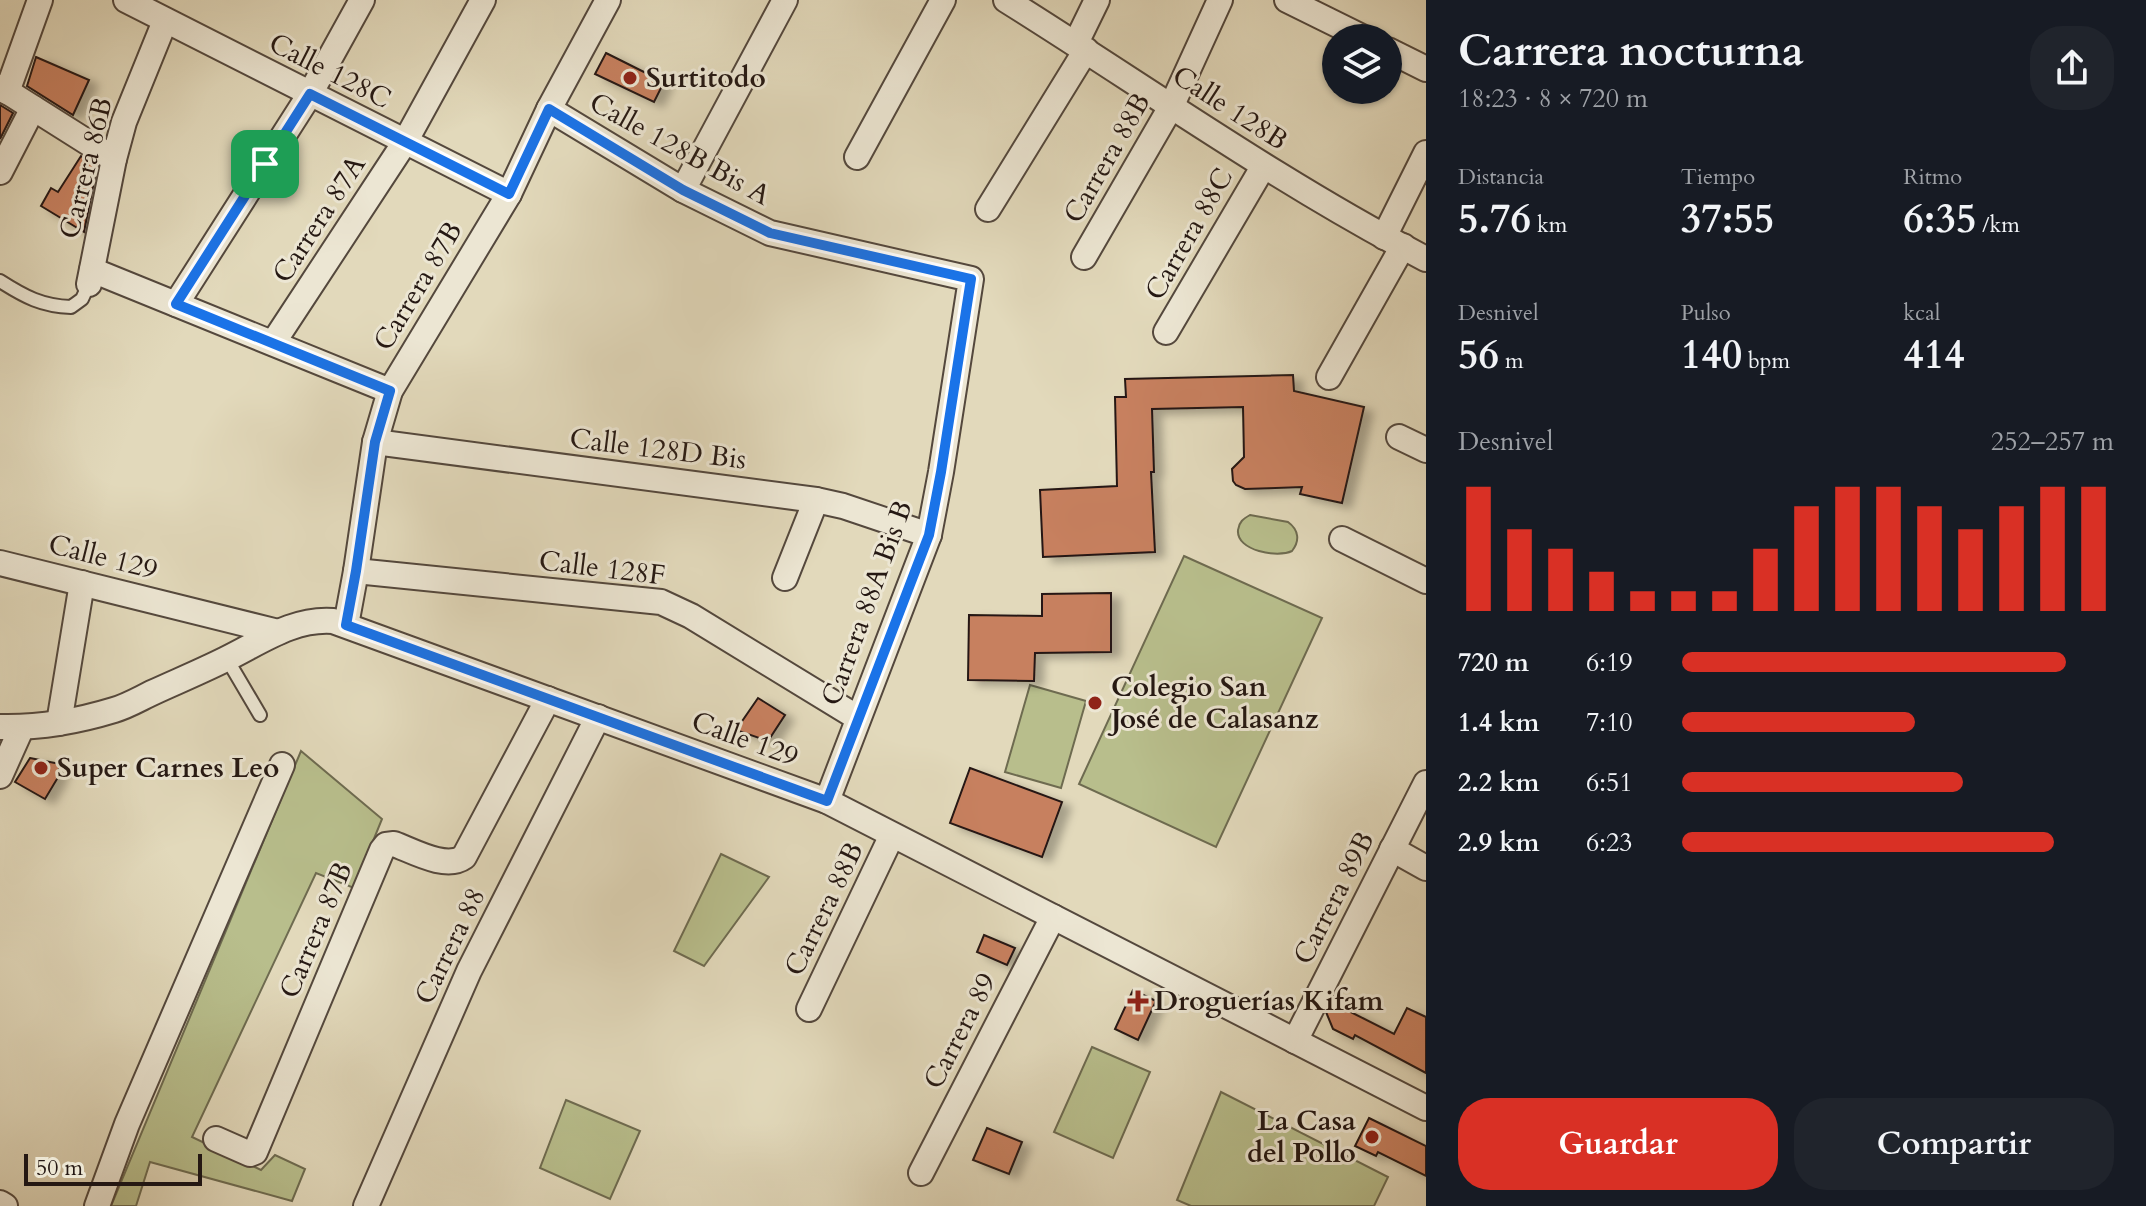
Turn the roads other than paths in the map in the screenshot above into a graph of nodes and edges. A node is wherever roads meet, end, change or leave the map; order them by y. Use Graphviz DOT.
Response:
graph roads {
  1 [pos="40,0"];
  2 [pos="126,0"];
  3 [pos="362,0"];
  4 [pos="483,0"];
  5 [pos="608,0"];
  6 [pos="785,0"];
  7 [pos="943,0"];
  8 [pos="1006,0"];
  9 [pos="1097,0"];
  10 [pos="1220,0"];
  11 [pos="1287,0"];
  12 [pos="155,11"];
  13 [pos="1336,24"];
  14 [pos="1081,47"];
  15 [pos="1402,57"];
  16 [pos="1426,69"];
  17 [pos="4,90"];
  18 [pos="310,94"];
  19 [pos="1172,105"];
  20 [pos="33,108"];
  21 [pos="549,109"];
  22 [pos="405,142"];
  23 [pos="1426,153"];
  24 [pos="857,157"];
  25 [pos="114,159"];
  26 [pos="1263,167"];
  27 [pos="0,172"];
  28 [pos="683,190"];
  29 [pos="509,194"];
  30 [pos="988,209"];
  31 [pos="1393,242"];
  32 [pos="1084,257"];
  33 [pos="1426,259"];
  34 [pos="90,278"];
  35 [pos="971,279"];
  36 [pos="0,281"];
  37 [pos="176,304"];
  38 [pos="1166,332"];
  39 [pos="273,343"];
  40 [pos="1329,377"];
  41 [pos="390,391"];
  42 [pos="1399,437"];
  43 [pos="375,442"];
  44 [pos="1426,450"];
  45 [pos="816,500"];
  46 [pos="929,535"];
  47 [pos="1342,539"];
  48 [pos="0,563"];
  49 [pos="356,571"];
  50 [pos="785,578"];
  51 [pos="1426,581"];
  52 [pos="82,583"];
  53 [pos="346,625"];
  54 [pos="278,632"];
  55 [pos="227,659"];
  56 [pos="548,699"];
  57 [pos="260,715"];
  58 [pos="598,717"];
  59 [pos="858,718"];
  60 [pos="59,723"];
  61 [pos="11,727"];
  62 [pos="282,765"];
  63 [pos="0,776"];
  64 [pos="1426,783"];
  65 [pos="827,801"];
  66 [pos="892,835"];
  67 [pos="1392,849"];
  68 [pos="1426,868"];
  69 [pos="1053,917"];
  70 [pos="809,1009"];
  71 [pos="1295,1041"];
  72 [pos="1426,1108"];
  73 [pos="216,1139"];
  74 [pos="921,1173"];
  75 [pos="97,1206"];
  76 [pos="366,1206"];
  1 -- 17 [label="street"];
  2 -- 12 [label="street, Calle 128C"];
  3 -- 18 [label="street"];
  4 -- 22 [label="street, Carrera 87A"];
  5 -- 21 [label="street, Carrera 87B"];
  6 -- 28 [label="street"];
  7 -- 24 [label="street"];
  8 -- 14 [label="street, Calle 128B"];
  9 -- 14 [label="street"];
  10 -- 19 [label="street, Carrera 88B"];
  11 -- 13 [label="street"];
  12 -- 18 [label="street, Calle 128C"];
  12 -- 25 [label="street, Carrera 86B"];
  14 -- 19 [label="street, Calle 128B"];
  14 -- 30 [label="street"];
  15 -- 16 [label="street"];
  17 -- 20 [label="street"];
  18 -- 22 [label="street, Calle 128C"];
  18 -- 37 [label="street"];
  19 -- 26 [label="street, Calle 128B"];
  19 -- 32 [label="street, Carrera 88B"];
  20 -- 25 [label="street"];
  20 -- 27 [label="street"];
  21 -- 28 [label="street, Calle 128B Bis A"];
  21 -- 29 [label="street, Carrera 87B"];
  22 -- 29 [label="street, Calle 128C"];
  22 -- 39 [label="street, Carrera 87A"];
  23 -- 31 [label="street"];
  25 -- 34 [label="street, Carrera 86B"];
  26 -- 31 [label="street, Calle 128B"];
  26 -- 38 [label="street, Carrera 88C"];
  28 -- 35 [label="street, Calle 128B Bis A"];
  29 -- 41 [label="street, Carrera 87B"];
  31 -- 33 [label="street, Calle 128B"];
  31 -- 40 [label="street"];
  34 -- 36 [label="lane"];
  34 -- 37 [label="street"];
  35 -- 46 [label="street, Carrera 88A Bis B"];
  37 -- 39 [label="street"];
  39 -- 41 [label="street"];
  41 -- 43 [label="street, Carrera 87B"];
  42 -- 44 [label="street"];
  43 -- 45 [label="street, Calle 128D Bis"];
  43 -- 49 [label="street, Carrera 87B"];
  45 -- 46 [label="street, Calle 128D Bis"];
  45 -- 50 [label="street"];
  46 -- 59 [label="street, Carrera 88A Bis B"];
  47 -- 51 [label="street"];
  48 -- 52 [label="street, Calle 129"];
  49 -- 53 [label="street, Carrera 87B"];
  49 -- 59 [label="street, Calle 128F"];
  52 -- 54 [label="street, Calle 129"];
  52 -- 60 [label="street"];
  53 -- 54 [label="street, Calle 129"];
  53 -- 56 [label="street, Calle 129"];
  54 -- 55 [label="street"];
  55 -- 57 [label="lane"];
  55 -- 60 [label="street"];
  56 -- 58 [label="street, Calle 129"];
  56 -- 73 [label="street, Carrera 87B"];
  58 -- 65 [label="street, Calle 129"];
  58 -- 76 [label="street, Carrera 88"];
  59 -- 65 [label="street, Carrera 88A Bis B"];
  60 -- 61 [label="street"];
  61 -- 63 [label="street"];
  62 -- 75 [label="street"];
  64 -- 67 [label="street, Carrera 89B"];
  65 -- 66 [label="street, Calle 129"];
  66 -- 69 [label="street, Calle 129"];
  66 -- 70 [label="street, Carrera 88B"];
  67 -- 68 [label="street"];
  67 -- 71 [label="street, Carrera 89B"];
  69 -- 71 [label="street, Calle 129"];
  69 -- 74 [label="street, Carrera 89"];
  71 -- 72 [label="street, Calle 129"];
}
